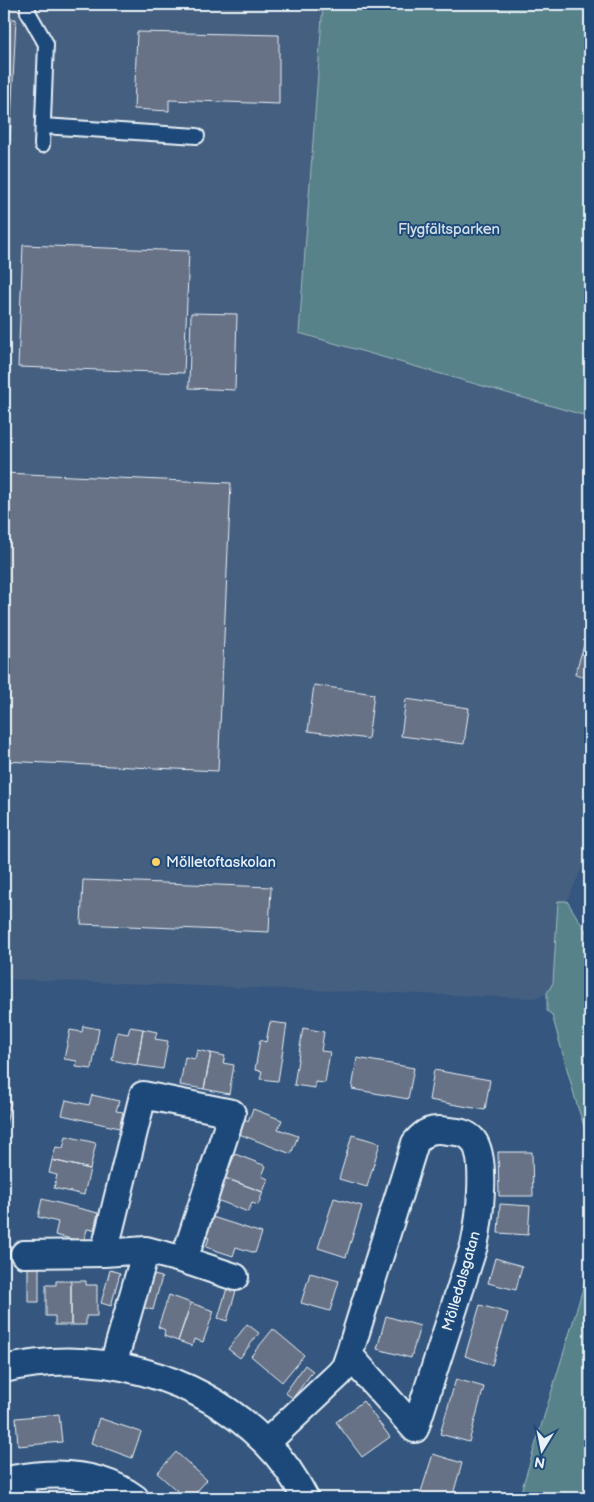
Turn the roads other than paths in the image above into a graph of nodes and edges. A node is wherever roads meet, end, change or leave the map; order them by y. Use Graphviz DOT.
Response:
graph roads {
  1 [pos="28,4"];
  2 [pos="43,126"];
  3 [pos="196,136"];
  4 [pos="42,145"];
  5 [pos="146,1250"];
  6 [pos="104,1253"];
  7 [pos="24,1254"];
  8 [pos="184,1260"];
  9 [pos="235,1277"];
  10 [pos="349,1355"];
  11 [pos="113,1365"];
  12 [pos="4,1369"];
  13 [pos="266,1443"];
  14 [pos="25,1498"];
  15 [pos="135,1498"];
  16 [pos="305,1498"];
  1 -- 2 [label="lane"];
  2 -- 3 [label="lane"];
  2 -- 4 [label="lane"];
  5 -- 6 [label="street"];
  5 -- 8 [label="street"];
  5 -- 11 [label="street"];
  6 -- 7 [label="street"];
  6 -- 8 [label="street"];
  8 -- 9 [label="street"];
  10 -- 10 [label="street, Mölledalsgatan"];
  10 -- 13 [label="street, Mölledalsgatan"];
  11 -- 12 [label="street"];
  11 -- 13 [label="street"];
  13 -- 16 [label="street"];
  14 -- 15 [label="street"];
}
